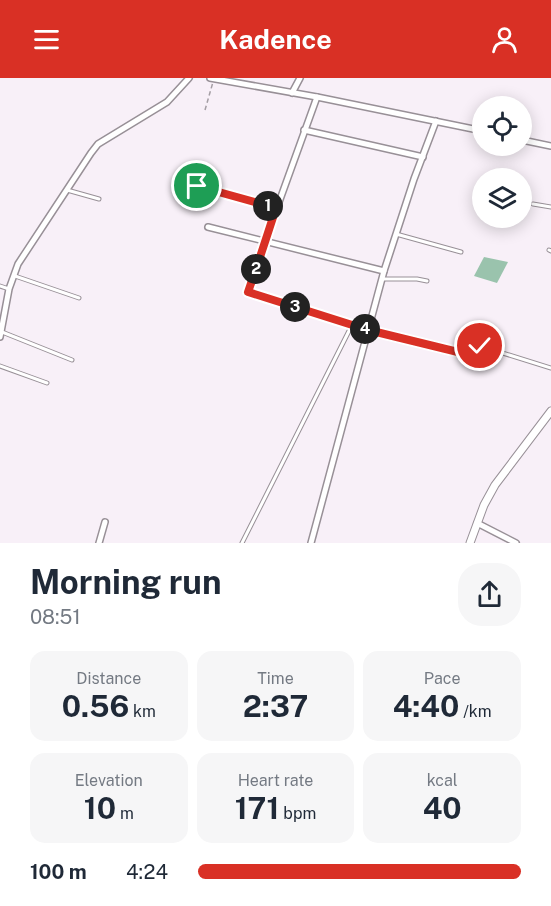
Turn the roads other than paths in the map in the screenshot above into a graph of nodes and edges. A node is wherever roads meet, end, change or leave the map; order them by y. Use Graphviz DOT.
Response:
graph roads {
  1 [pos="189,78"];
  2 [pos="212,78"];
  3 [pos="300,78"];
  4 [pos="292,93"];
  5 [pos="317,97"];
  6 [pos="436,121"];
  7 [pos="472,129"];
  8 [pos="304,130"];
  9 [pos="532,142"];
  10 [pos="551,146"];
  11 [pos="423,157"];
  12 [pos="197,186"];
  13 [pos="67,190"];
  14 [pos="99,199"];
  15 [pos="533,204"];
  16 [pos="551,207"];
  17 [pos="276,208"];
  18 [pos="208,227"];
  19 [pos="396,234"];
  20 [pos="265,241"];
  21 [pos="461,252"];
  22 [pos="384,271"];
  23 [pos="13,276"];
  24 [pos="382,279"];
  25 [pos="427,281"];
  26 [pos="0,286"];
  27 [pos="9,289"];
  28 [pos="79,298"];
  29 [pos="352,325"];
  30 [pos="368,330"];
  31 [pos="1,334"];
  32 [pos="72,360"];
  33 [pos="0,366"];
  34 [pos="551,368"];
  35 [pos="47,383"];
  36 [pos="551,411"];
  37 [pos="105,522"];
  38 [pos="477,523"];
  39 [pos="99,543"];
  40 [pos="242,543"];
  41 [pos="311,543"];
  42 [pos="470,543"];
  43 [pos="516,543"];
  1 -- 13 [label="street"];
  2 -- 4 [label="street"];
  3 -- 4 [label="street"];
  4 -- 5 [label="street"];
  5 -- 6 [label="street"];
  5 -- 8 [label="street"];
  6 -- 7 [label="street"];
  6 -- 11 [label="street"];
  8 -- 11 [label="street"];
  8 -- 17 [label="street"];
  9 -- 10 [label="street"];
  11 -- 19 [label="street"];
  12 -- 17 [label="lane"];
  13 -- 14 [label="lane"];
  13 -- 23 [label="street"];
  15 -- 16 [label="lane"];
  17 -- 20 [label="street"];
  18 -- 20 [label="street"];
  19 -- 21 [label="lane"];
  19 -- 22 [label="street"];
  20 -- 22 [label="street"];
  20 -- 29 [label="lane"];
  22 -- 24 [label="street"];
  23 -- 27 [label="street"];
  23 -- 28 [label="lane"];
  24 -- 25 [label="lane"];
  24 -- 30 [label="street"];
  26 -- 27 [label="lane"];
  27 -- 31 [label="street"];
  29 -- 30 [label="lane"];
  29 -- 40 [label="lane"];
  30 -- 34 [label="lane"];
  30 -- 41 [label="street"];
  31 -- 32 [label="lane"];
  33 -- 35 [label="lane"];
  36 -- 38 [label="street"];
  37 -- 39 [label="street"];
  38 -- 42 [label="street"];
  38 -- 43 [label="street"];
}
